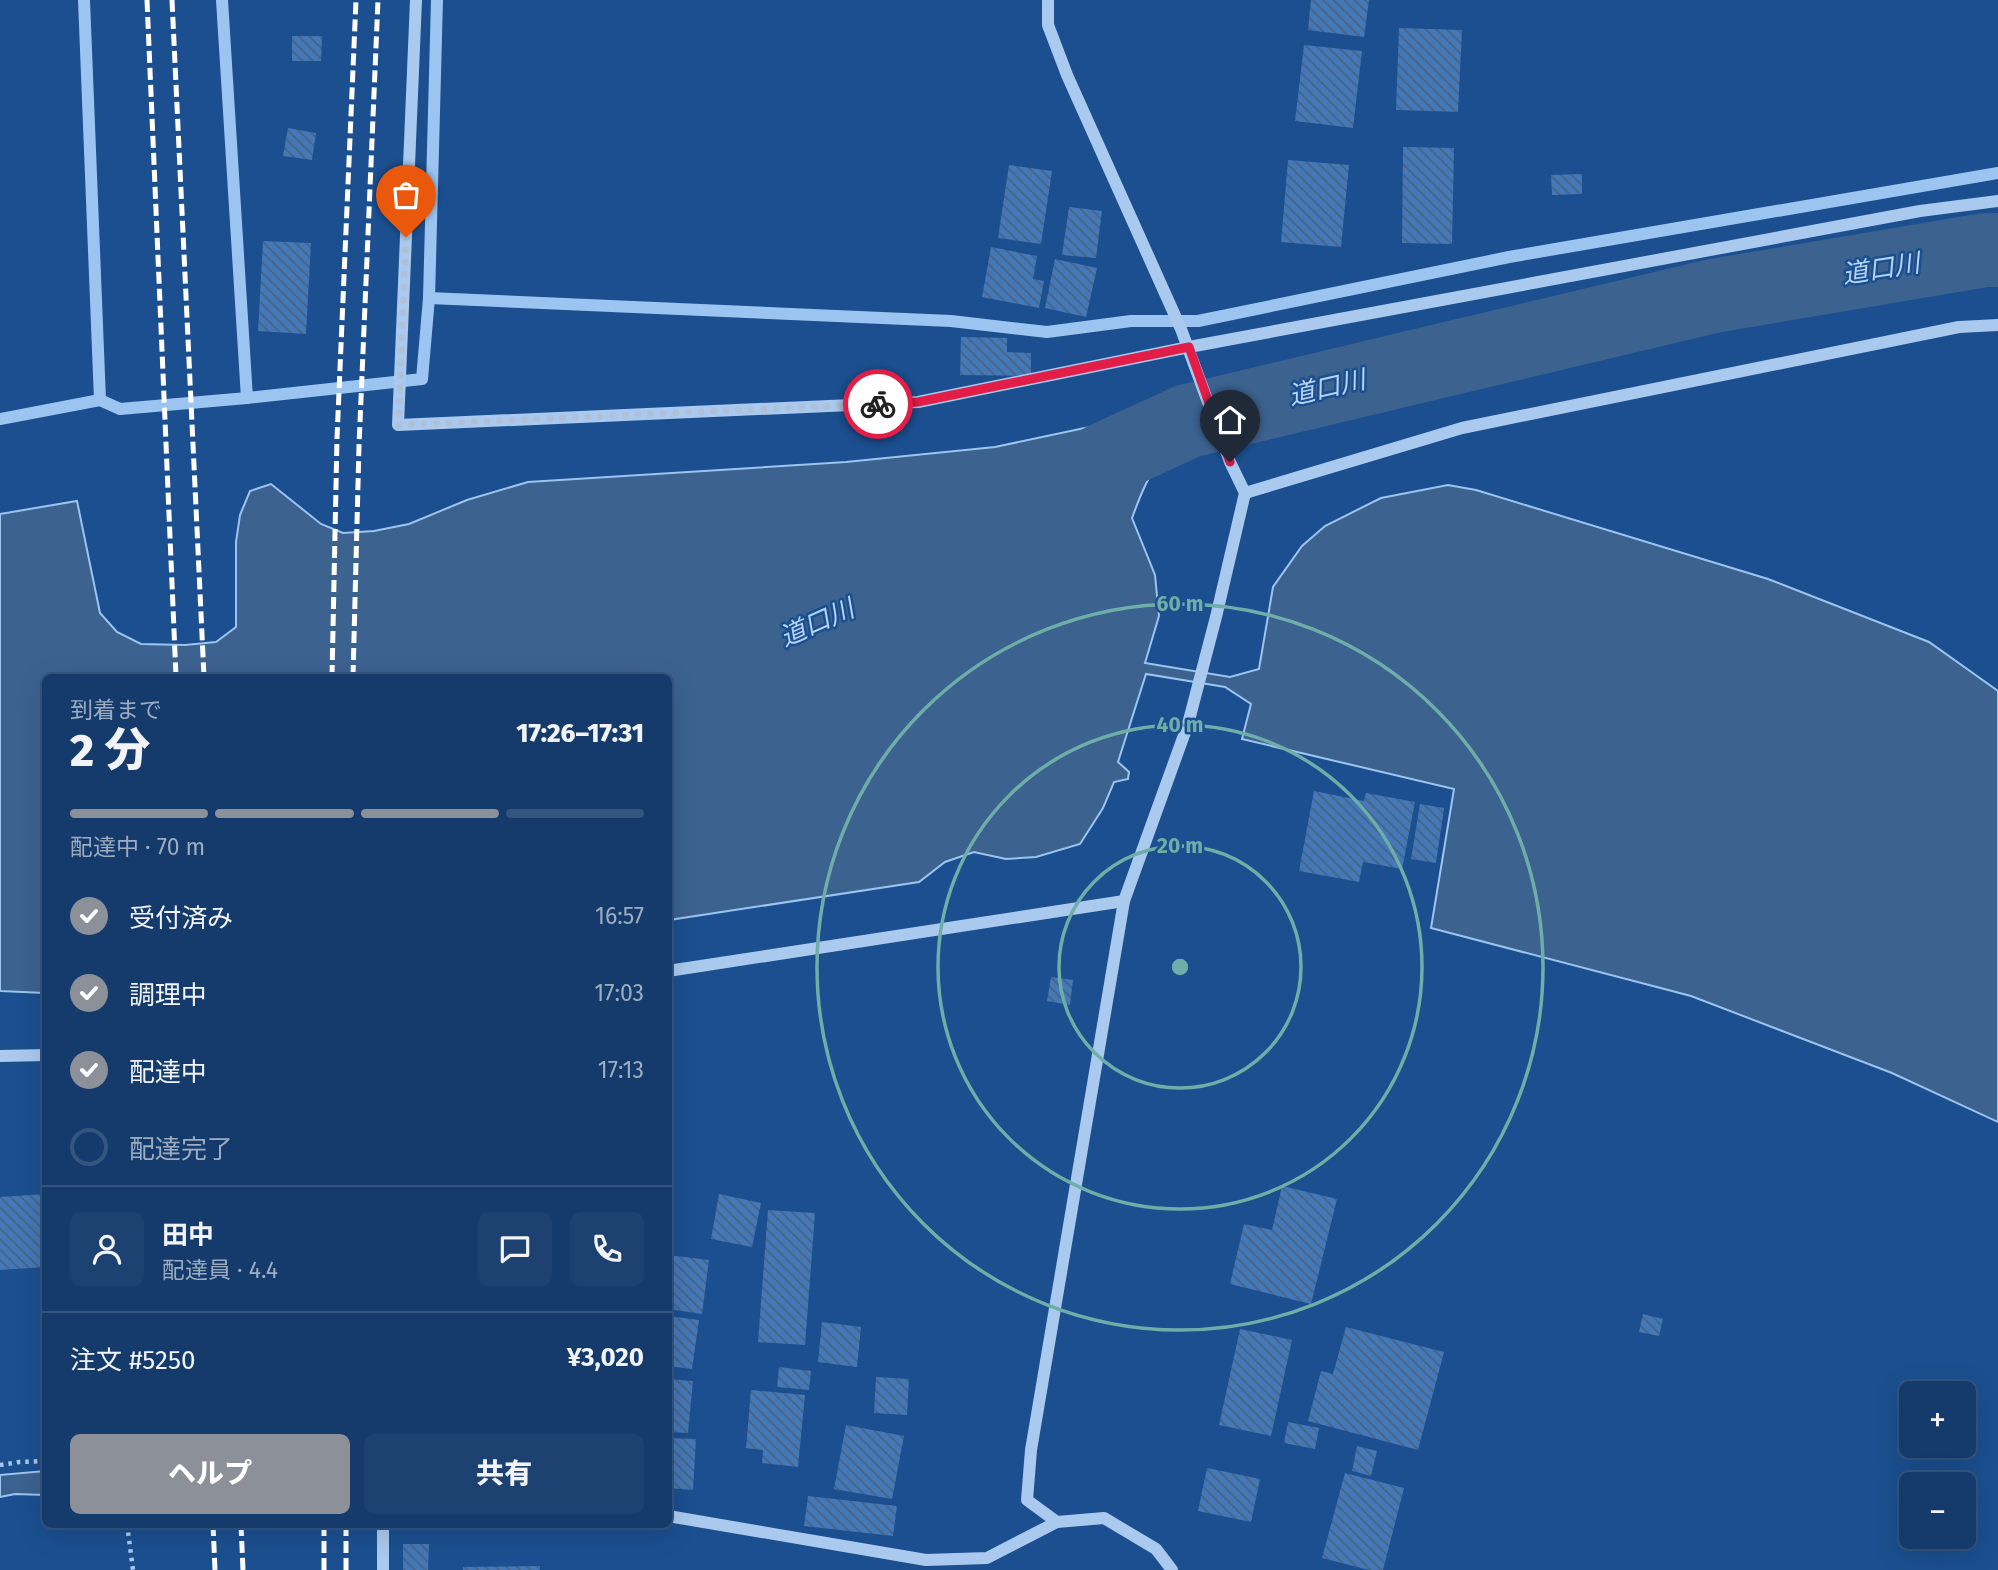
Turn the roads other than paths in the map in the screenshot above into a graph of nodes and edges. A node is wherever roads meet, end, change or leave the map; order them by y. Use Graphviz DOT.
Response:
graph roads {
  1 [pos="416,0"];
  2 [pos="1048,0"];
  3 [pos="1998,201"];
  4 [pos="1998,326"];
  5 [pos="1189,347"];
  6 [pos="1245,494"];
  7 [pos="1124,901"];
  8 [pos="672,970"];
  9 [pos="42,1055"];
  10 [pos="0,1056"];
  11 [pos="672,1517"];
  12 [pos="1057,1522"];
  13 [pos="383,1528"];
  14 [pos="383,1570"];
  15 [pos="1172,1570"];
  1 -- 5 [label="street"];
  2 -- 5 [label="street"];
  3 -- 5 [label="street"];
  4 -- 6 [label="street"];
  5 -- 6 [label="street"];
  6 -- 7 [label="street"];
  7 -- 8 [label="street"];
  7 -- 12 [label="street"];
  9 -- 10 [label="street"];
  11 -- 12 [label="street"];
  12 -- 15 [label="street"];
  13 -- 14 [label="street"];
}
